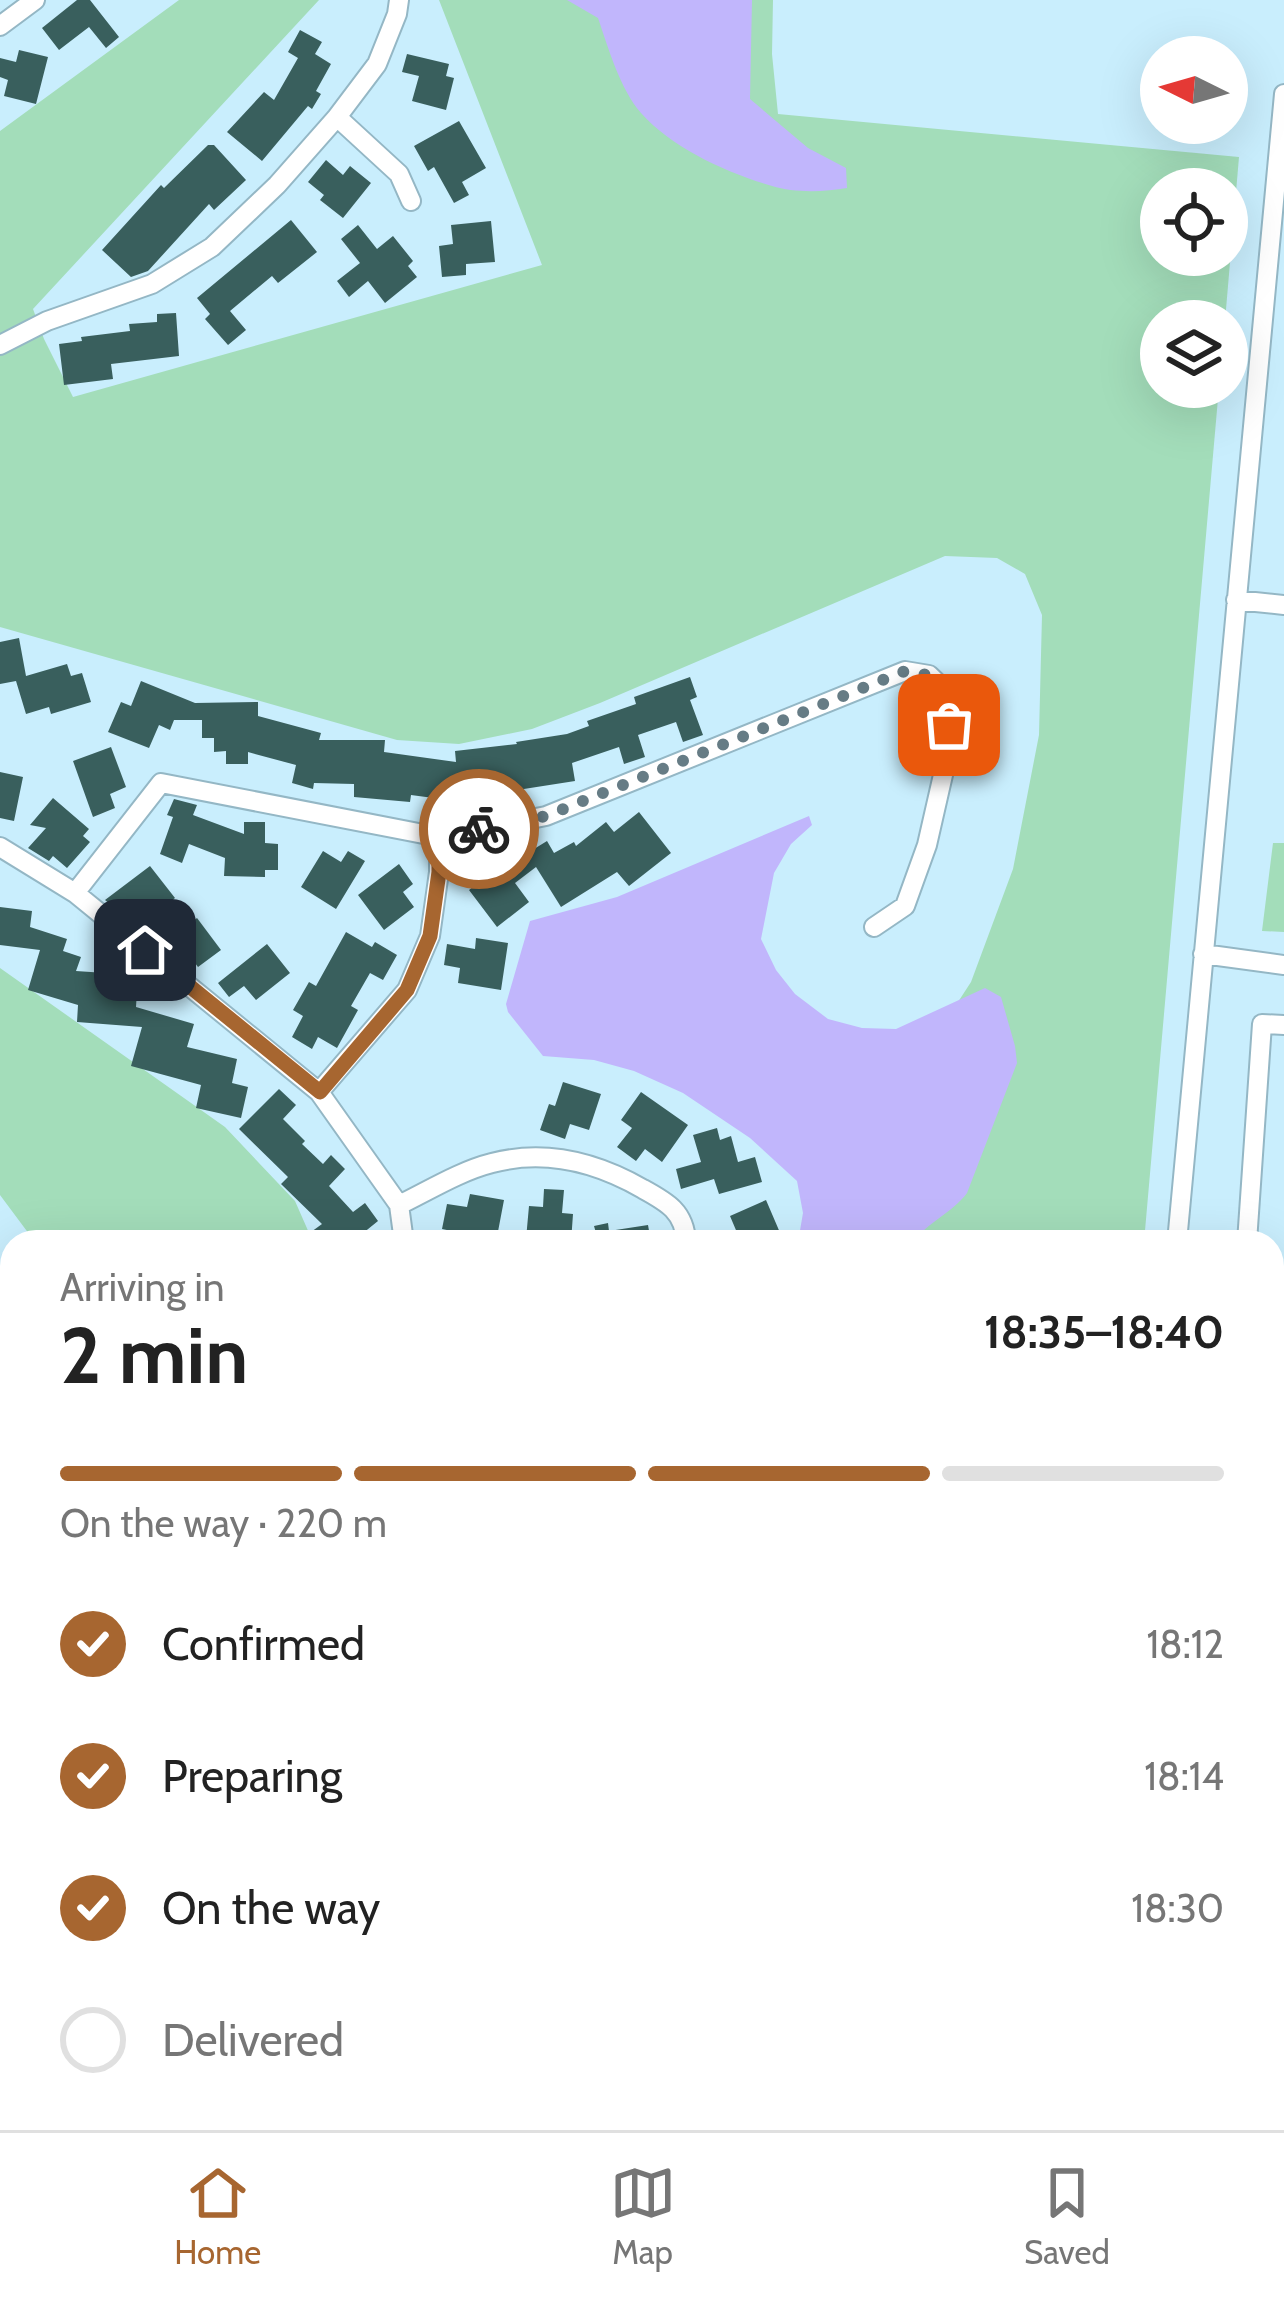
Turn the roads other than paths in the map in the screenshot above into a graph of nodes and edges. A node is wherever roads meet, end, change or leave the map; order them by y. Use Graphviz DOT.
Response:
graph roads {
  1 [pos="35,0"];
  2 [pos="399,0"];
  3 [pos="0,26"];
  4 [pos="1284,94"];
  5 [pos="337,117"];
  6 [pos="1280,196"];
  7 [pos="411,201"];
  8 [pos="0,344"];
  9 [pos="1236,600"];
  10 [pos="1284,605"];
  11 [pos="439,837"];
  12 [pos="0,848"];
  13 [pos="75,893"];
  14 [pos="874,927"];
  15 [pos="1203,954"];
  16 [pos="1284,965"];
  17 [pos="1284,1025"];
  18 [pos="320,1092"];
  19 [pos="399,1205"];
  20 [pos="402,1230"];
  21 [pos="684,1230"];
  22 [pos="1178,1230"];
  23 [pos="1247,1230"];
  1 -- 3 [label="street"];
  2 -- 5 [label="street"];
  4 -- 6 [label="street"];
  5 -- 7 [label="street"];
  5 -- 8 [label="street"];
  6 -- 9 [label="street"];
  9 -- 10 [label="street"];
  9 -- 15 [label="street"];
  11 -- 13 [label="street"];
  11 -- 14 [label="street"];
  11 -- 18 [label="street"];
  12 -- 13 [label="street"];
  13 -- 18 [label="street"];
  15 -- 16 [label="street"];
  15 -- 22 [label="street"];
  17 -- 23 [label="street"];
  18 -- 19 [label="street"];
  19 -- 20 [label="street"];
  19 -- 21 [label="street"];
}
